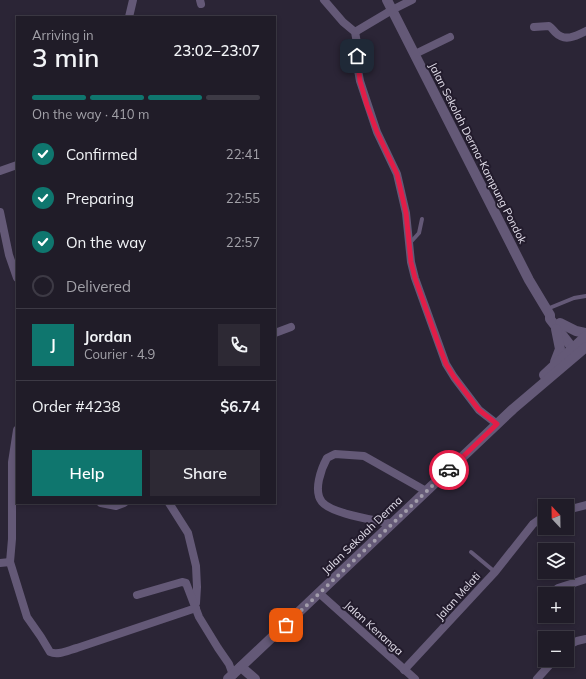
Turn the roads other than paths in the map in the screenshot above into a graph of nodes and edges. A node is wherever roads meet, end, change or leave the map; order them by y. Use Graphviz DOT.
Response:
graph roads {
  1 [pos="133,0"];
  2 [pos="324,0"];
  3 [pos="387,0"];
  4 [pos="412,0"];
  5 [pos="392,10"];
  6 [pos="129,16"];
  7 [pos="534,27"];
  8 [pos="586,31"];
  9 [pos="355,32"];
  10 [pos="450,37"];
  11 [pos="415,54"];
  12 [pos="16,165"];
  13 [pos="0,171"];
  14 [pos="0,212"];
  15 [pos="422,219"];
  16 [pos="409,245"];
  17 [pos="16,275"];
  18 [pos="586,296"];
  19 [pos="549,312"];
  20 [pos="557,324"];
  21 [pos="291,327"];
  22 [pos="276,332"];
  23 [pos="586,335"];
  24 [pos="579,349"];
  25 [pos="552,367"];
  26 [pos="513,409"];
  27 [pos="497,424"];
  28 [pos="16,451"];
  29 [pos="15,472"];
  30 [pos="426,491"];
  31 [pos="105,504"];
  32 [pos="121,504"];
  33 [pos="170,504"];
  34 [pos="586,505"];
  35 [pos="574,508"];
  36 [pos="538,521"];
  37 [pos="392,524"];
  38 [pos="470,552"];
  39 [pos="10,562"];
  40 [pos="0,563"];
  41 [pos="495,572"];
  42 [pos="586,579"];
  43 [pos="561,587"];
  44 [pos="319,593"];
  45 [pos="137,595"];
  46 [pos="196,608"];
  47 [pos="586,639"];
  48 [pos="574,642"];
  49 [pos="229,664"];
  50 [pos="241,667"];
  51 [pos="548,667"];
  52 [pos="404,670"];
  53 [pos="233,678"];
  54 [pos="255,679"];
  55 [pos="415,679"];
  56 [pos="537,679"];
  1 -- 6 [label="street"];
  2 -- 9 [label="street"];
  3 -- 5 [label="street, Jalan Sekolah Derma-Kampung Pondok"];
  4 -- 5 [label="street"];
  5 -- 9 [label="street"];
  5 -- 11 [label="street, Jalan Sekolah Derma-Kampung Pondok"];
  7 -- 8 [label="street"];
  9 -- 16 [label="street"];
  10 -- 11 [label="street"];
  11 -- 19 [label="street, Jalan Sekolah Derma-Kampung Pondok"];
  12 -- 13 [label="street"];
  14 -- 17 [label="street"];
  15 -- 16 [label="lane"];
  16 -- 27 [label="street"];
  18 -- 19 [label="lane"];
  19 -- 20 [label="street, Jalan Sekolah Derma-Kampung Pondok"];
  20 -- 23 [label="street"];
  20 -- 24 [label="street, Jalan Sekolah Derma-Kampung Pondok"];
  20 -- 25 [label="street"];
  21 -- 22 [label="street"];
  23 -- 24 [label="street, Jalan Sekolah Derma"];
  24 -- 25 [label="street, Jalan Sekolah Derma"];
  24 -- 26 [label="street, Jalan Sekolah Derma"];
  25 -- 26 [label="street, Jalan Sekolah Derma"];
  26 -- 27 [label="street, Jalan Sekolah Derma"];
  27 -- 30 [label="street, Jalan Sekolah Derma"];
  28 -- 29 [label="street"];
  29 -- 39 [label="street"];
  30 -- 37 [label="street, Jalan Sekolah Derma"];
  30 -- 37 [label="street"];
  31 -- 32 [label="street"];
  33 -- 46 [label="street"];
  34 -- 35 [label="street"];
  36 -- 41 [label="street, Jalan Melati"];
  37 -- 44 [label="street, Jalan Sekolah Derma"];
  38 -- 41 [label="lane"];
  39 -- 40 [label="street"];
  39 -- 46 [label="street"];
  41 -- 52 [label="street, Jalan Melati"];
  42 -- 43 [label="street"];
  44 -- 50 [label="street, Jalan Sekolah Derma"];
  44 -- 52 [label="street, Jalan Kenanga"];
  45 -- 46 [label="street"];
  46 -- 49 [label="street"];
  47 -- 48 [label="street"];
  49 -- 50 [label="street"];
  49 -- 53 [label="street"];
  50 -- 53 [label="street, Jalan Sekolah Derma"];
  50 -- 54 [label="street"];
  51 -- 56 [label="street"];
  52 -- 55 [label="street, Jalan Kenanga"];
}
